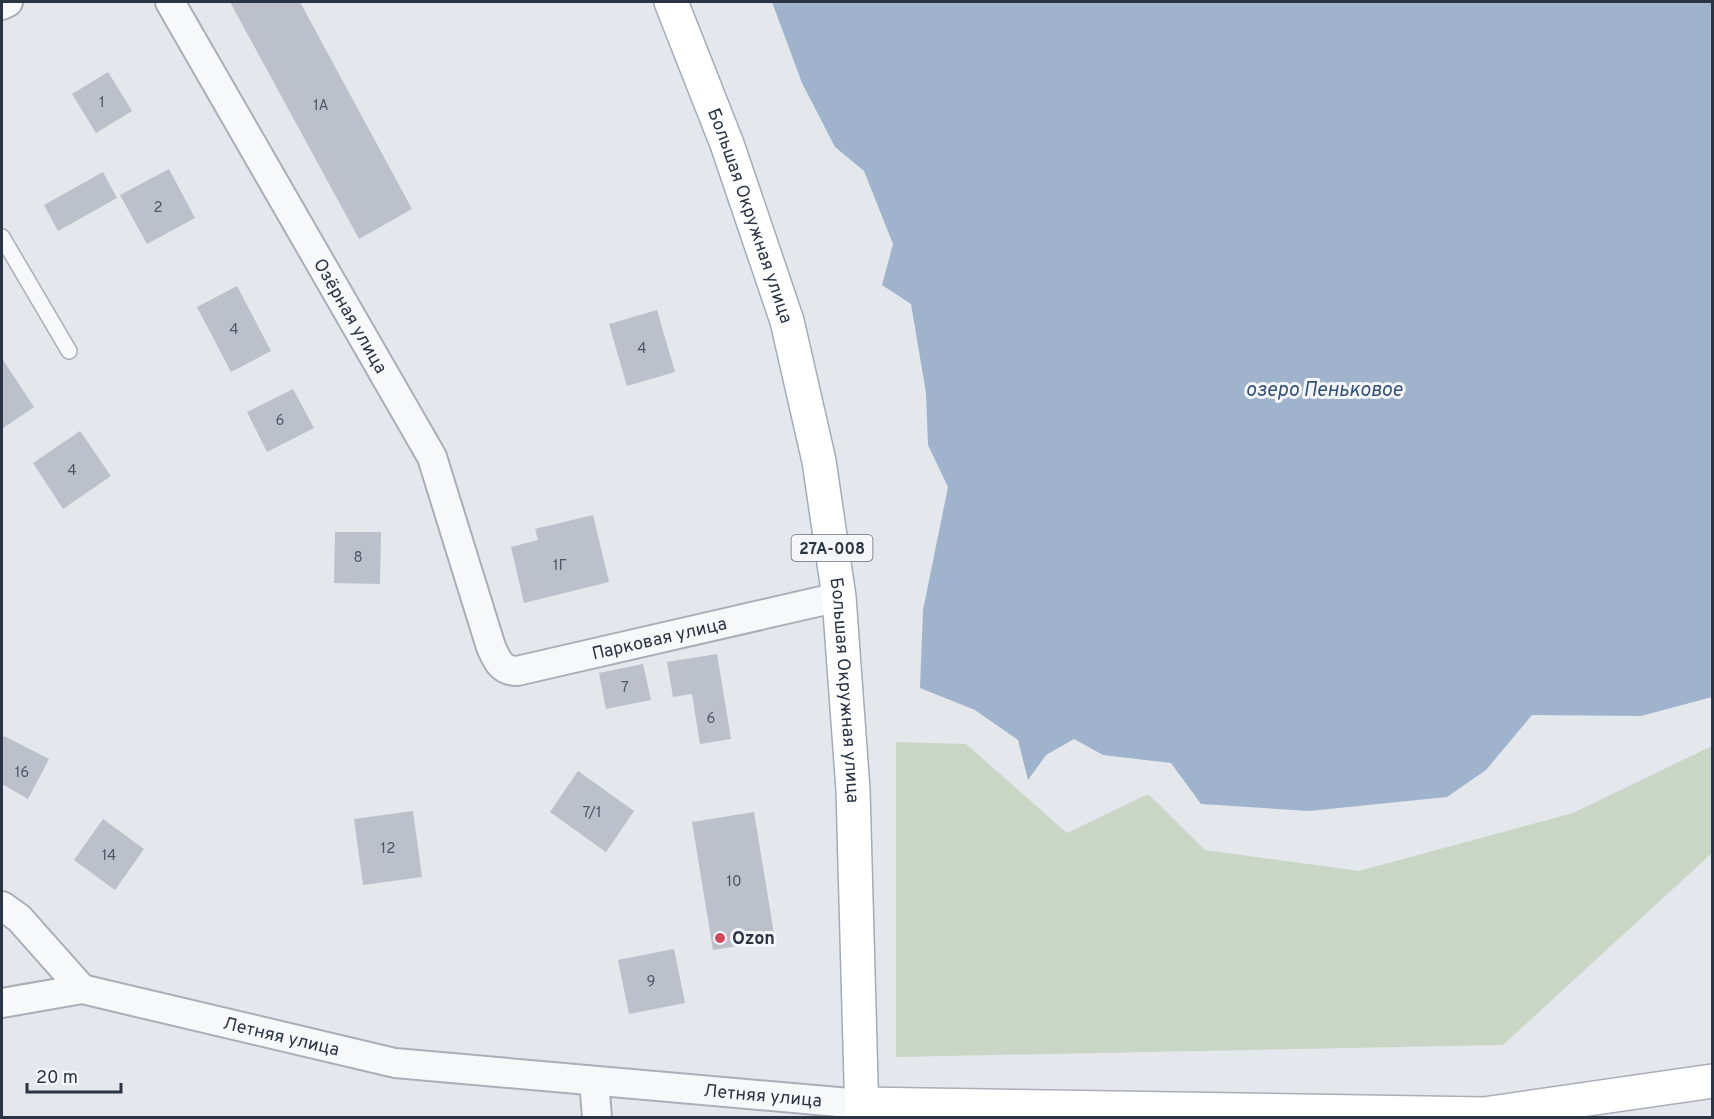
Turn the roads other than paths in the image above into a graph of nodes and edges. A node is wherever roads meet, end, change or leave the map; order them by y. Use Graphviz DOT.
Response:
graph roads {
  1 [pos="8,2"];
  2 [pos="170,2"];
  3 [pos="671,2"];
  4 [pos="2,5"];
  5 [pos="2,237"];
  6 [pos="69,351"];
  7 [pos="839,597"];
  8 [pos="491,647"];
  9 [pos="2,906"];
  10 [pos="82,988"];
  11 [pos="2,1003"];
  12 [pos="1713,1080"];
  13 [pos="594,1081"];
  14 [pos="861,1111"];
  15 [pos="1550,1111"];
  16 [pos="597,1118"];
  1 -- 4 [label="street"];
  2 -- 8 [label="street, Озёрная улица"];
  3 -- 7 [label="main road, Большая Окружная улица / 27А-008"];
  5 -- 6 [label="lane"];
  7 -- 8 [label="street, Парковая улица"];
  7 -- 14 [label="main road, Большая Окружная улица / 27А-008"];
  9 -- 10 [label="street"];
  10 -- 11 [label="street, Летняя улица"];
  10 -- 13 [label="street, Летняя улица"];
  12 -- 15 [label="main road, Летняя улица"];
  13 -- 14 [label="street, Летняя улица"];
  13 -- 16 [label="street"];
  14 -- 15 [label="main road, Летняя улица"];
}
